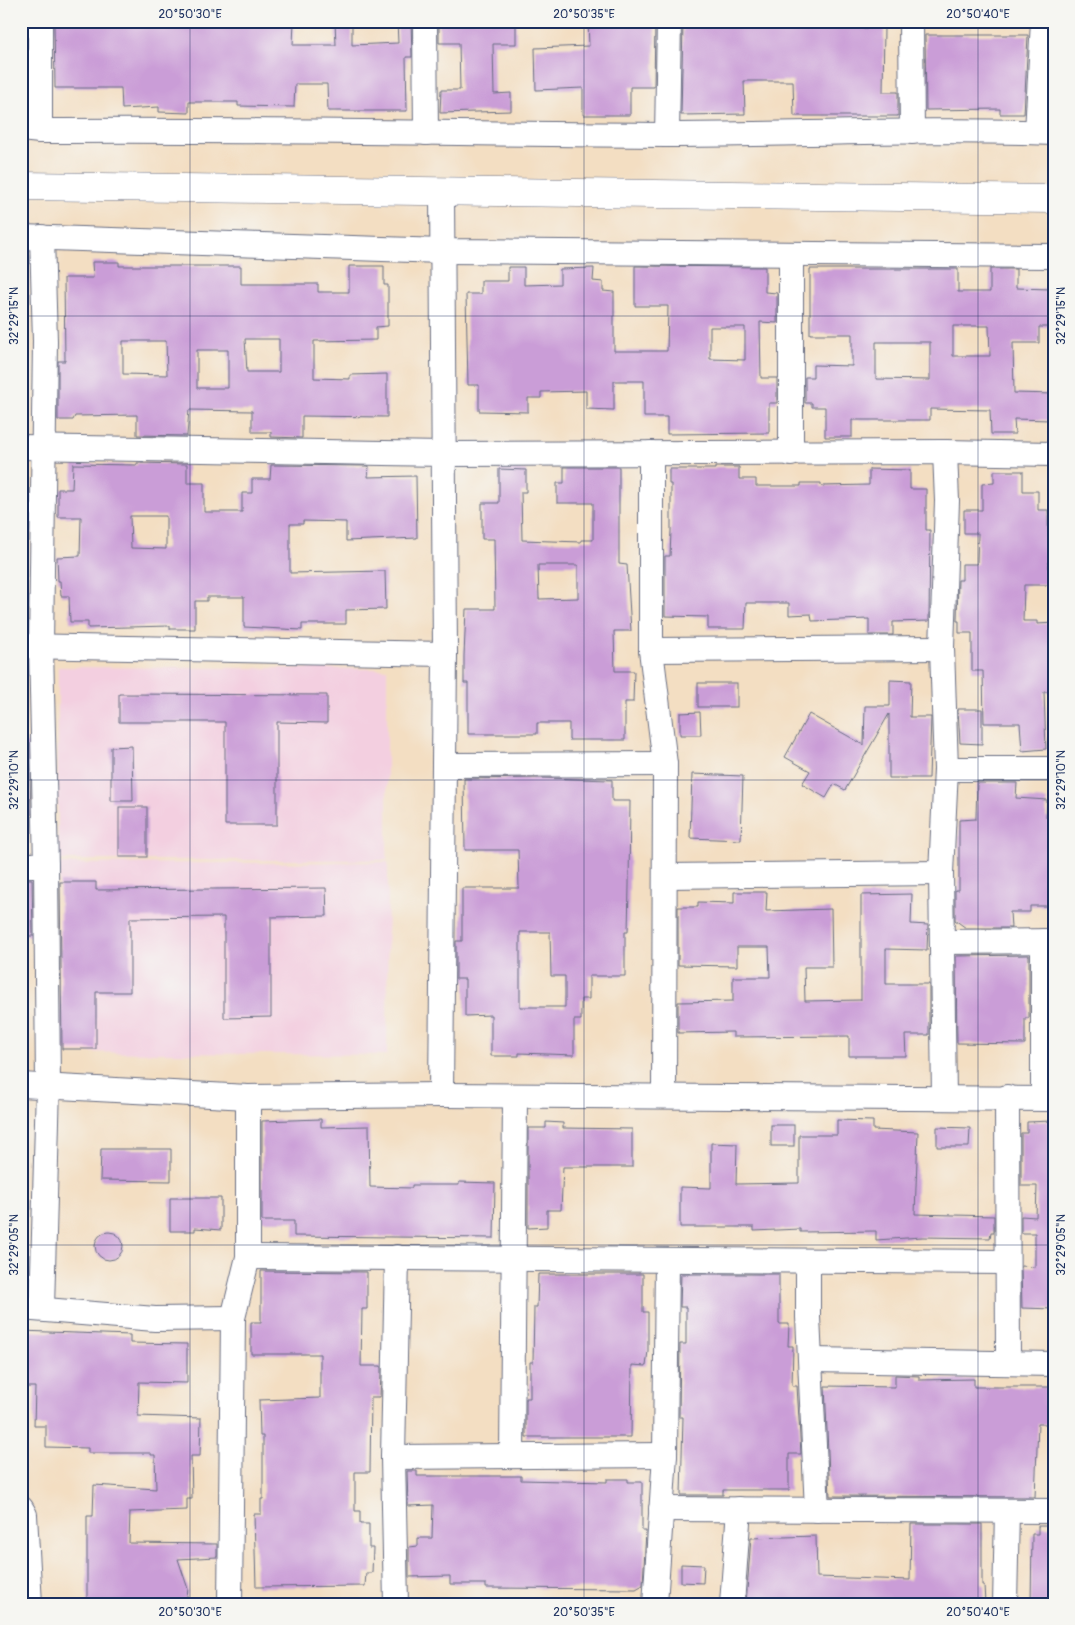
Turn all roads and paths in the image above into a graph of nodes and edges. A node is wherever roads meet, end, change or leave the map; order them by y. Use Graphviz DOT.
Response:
graph roads {
  1 [pos="40,21"];
  2 [pos="425,21"];
  3 [pos="669,21"];
  4 [pos="912,21"];
  5 [pos="1043,21"];
  6 [pos="31,130"];
  7 [pos="426,132"];
  8 [pos="912,132"];
  9 [pos="1046,132"];
  10 [pos="667,135"];
  11 [pos="21,186"];
  12 [pos="442,191"];
  13 [pos="1054,199"];
  14 [pos="32,237"];
  15 [pos="442,251"];
  16 [pos="791,254"];
  17 [pos="1054,256"];
  18 [pos="32,448"];
  19 [pos="945,452"];
  20 [pos="444,454"];
  21 [pos="651,454"];
  22 [pos="791,454"];
  23 [pos="1054,454"];
  24 [pos="31,647"];
  25 [pos="942,648"];
  26 [pos="651,650"];
  27 [pos="445,654"];
  28 [pos="665,764"];
  29 [pos="444,765"];
  30 [pos="946,769"];
  31 [pos="1054,769"];
  32 [pos="21,865"];
  33 [pos="46,865"];
  34 [pos="941,873"];
  35 [pos="667,876"];
  36 [pos="1048,941"];
  37 [pos="942,942"];
  38 [pos="21,1085"];
  39 [pos="48,1085"];
  40 [pos="441,1095"];
  41 [pos="664,1096"];
  42 [pos="248,1097"];
  43 [pos="515,1097"];
  44 [pos="1007,1097"];
  45 [pos="944,1098"];
  46 [pos="1048,1099"];
  47 [pos="248,1257"];
  48 [pos="397,1257"];
  49 [pos="513,1258"];
  50 [pos="667,1260"];
  51 [pos="808,1261"];
  52 [pos="1007,1262"];
  53 [pos="32,1308"];
  54 [pos="233,1318"];
  55 [pos="811,1360"];
  56 [pos="1008,1363"];
  57 [pos="1054,1364"];
  58 [pos="665,1455"];
  59 [pos="512,1456"];
  60 [pos="393,1457"];
  61 [pos="21,1508"];
  62 [pos="661,1509"];
  63 [pos="740,1509"];
  64 [pos="817,1510"];
  65 [pos="1007,1511"];
  66 [pos="1054,1511"];
  67 [pos="30,1604"];
  68 [pos="230,1604"];
  69 [pos="396,1604"];
  70 [pos="655,1604"];
  71 [pos="732,1604"];
  72 [pos="1005,1604"];
  1 -- 6 [label="street"];
  2 -- 7 [label="street"];
  3 -- 10 [label="street"];
  4 -- 8 [label="street"];
  5 -- 9 [label="street"];
  6 -- 7 [label="street"];
  7 -- 10 [label="street"];
  8 -- 9 [label="street"];
  8 -- 10 [label="street"];
  11 -- 12 [label="main road"];
  12 -- 13 [label="main road"];
  12 -- 15 [label="street"];
  14 -- 15 [label="street"];
  14 -- 18 [label="street"];
  15 -- 16 [label="street"];
  15 -- 20 [label="street"];
  16 -- 17 [label="street"];
  16 -- 22 [label="street"];
  18 -- 20 [label="street"];
  18 -- 24 [label="street"];
  19 -- 22 [label="street"];
  19 -- 23 [label="street"];
  19 -- 25 [label="street"];
  20 -- 21 [label="street"];
  20 -- 27 [label="street"];
  21 -- 22 [label="street"];
  21 -- 26 [label="street"];
  24 -- 27 [label="street"];
  24 -- 33 [label="street"];
  25 -- 26 [label="street"];
  25 -- 30 [label="street"];
  26 -- 28 [label="street"];
  27 -- 29 [label="street"];
  28 -- 29 [label="street"];
  28 -- 35 [label="street"];
  29 -- 40 [label="street"];
  30 -- 31 [label="street"];
  30 -- 34 [label="street"];
  32 -- 33 [label="street"];
  33 -- 39 [label="street"];
  34 -- 35 [label="street"];
  34 -- 37 [label="street"];
  35 -- 41 [label="street"];
  36 -- 37 [label="street"];
  36 -- 46 [label="street"];
  37 -- 45 [label="street"];
  38 -- 39 [label="street"];
  39 -- 42 [label="street"];
  39 -- 53 [label="street"];
  40 -- 42 [label="street"];
  40 -- 43 [label="street"];
  41 -- 43 [label="street"];
  41 -- 45 [label="street"];
  42 -- 47 [label="street"];
  43 -- 49 [label="street"];
  44 -- 45 [label="street"];
  44 -- 46 [label="street"];
  44 -- 52 [label="street"];
  47 -- 48 [label="street"];
  47 -- 54 [label="street"];
  48 -- 49 [label="street"];
  48 -- 60 [label="street"];
  49 -- 50 [label="street"];
  49 -- 59 [label="street"];
  50 -- 51 [label="street"];
  50 -- 58 [label="street"];
  51 -- 52 [label="street"];
  51 -- 55 [label="street"];
  52 -- 56 [label="street"];
  53 -- 54 [label="street"];
  54 -- 68 [label="street"];
  55 -- 56 [label="street"];
  55 -- 64 [label="street"];
  56 -- 57 [label="street"];
  58 -- 59 [label="street"];
  58 -- 62 [label="street"];
  59 -- 60 [label="street"];
  60 -- 69 [label="street"];
  61 -- 67 [label="street"];
  62 -- 63 [label="street"];
  62 -- 70 [label="street"];
  63 -- 64 [label="street"];
  63 -- 71 [label="street"];
  64 -- 65 [label="street"];
  65 -- 66 [label="street"];
  65 -- 72 [label="street"];
}
